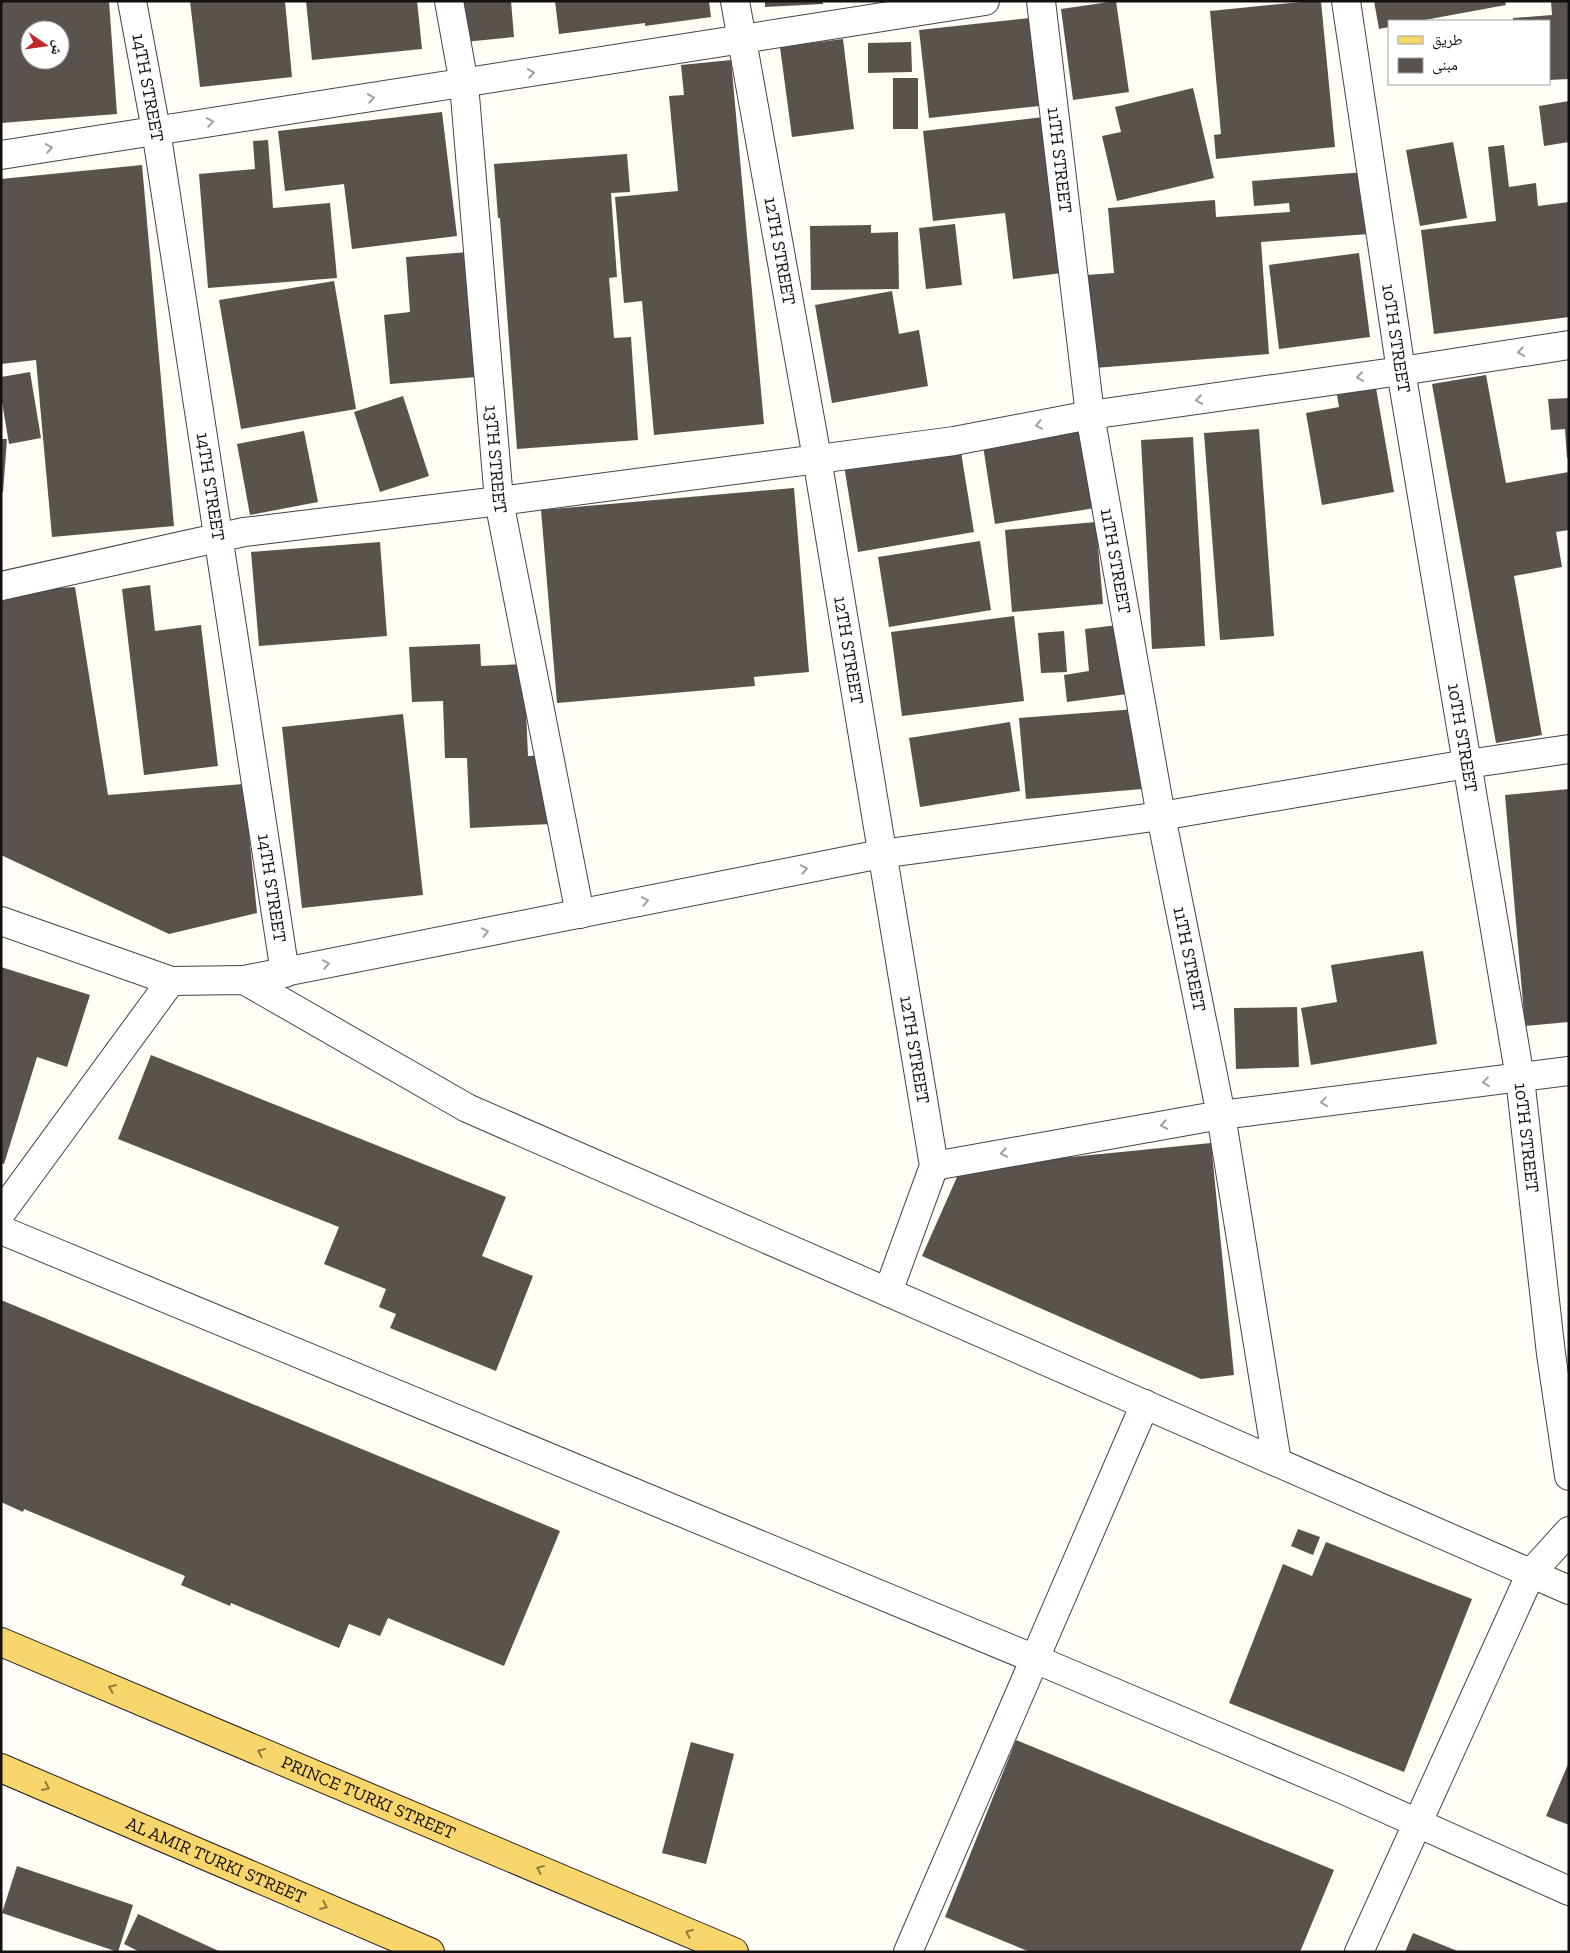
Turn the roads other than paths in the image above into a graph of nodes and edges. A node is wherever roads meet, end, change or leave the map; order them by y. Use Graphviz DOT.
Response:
graph roads {
  1 [pos="132,1"];
  2 [pos="449,1"];
  3 [pos="735,1"];
  4 [pos="985,1"];
  5 [pos="1041,1"];
  6 [pos="1346,1"];
  7 [pos="741,41"];
  8 [pos="464,84"];
  9 [pos="156,130"];
  10 [pos="1,156"];
  11 [pos="1569,344"];
  12 [pos="1400,371"];
  13 [pos="1090,415"];
  14 [pos="817,458"];
  15 [pos="499,501"];
  16 [pos="217,538"];
  17 [pos="1,586"];
  18 [pos="1569,749"];
  19 [pos="1466,764"];
  20 [pos="1161,816"];
  21 [pos="881,854"];
  22 [pos="580,914"];
  23 [pos="1,921"];
  24 [pos="285,973"];
  25 [pos="244,980"];
  26 [pos="171,981"];
  27 [pos="1569,1071"];
  28 [pos="1520,1078"];
  29 [pos="1221,1115"];
  30 [pos="934,1166"];
  31 [pos="1,1213"];
  32 [pos="1,1230"];
  33 [pos="888,1292"];
  34 [pos="1560,1353"];
  35 [pos="1145,1404"];
  36 [pos="1277,1462"];
  37 [pos="1569,1476"];
  38 [pos="1569,1531"];
  39 [pos="1531,1573"];
  40 [pos="1569,1590"];
  41 [pos="1,1642"];
  42 [pos="1035,1659"];
  43 [pos="1,1768"];
  44 [pos="1416,1822"];
  45 [pos="1569,1891"];
  46 [pos="430,1952"];
  47 [pos="734,1952"];
  48 [pos="908,1952"];
  49 [pos="1358,1952"];
  1 -- 9 [label="street, 14TH STREET"];
  2 -- 8 [label="street, 13TH STREET"];
  3 -- 7 [label="street, 12TH STREET"];
  4 -- 7 [label="street"];
  5 -- 13 [label="street, 11TH STREET"];
  6 -- 12 [label="street, 10TH STREET"];
  8 -- 7 [label="street, one-way"];
  7 -- 14 [label="street, 12TH STREET"];
  9 -- 8 [label="street, one-way"];
  8 -- 15 [label="street, 13TH STREET"];
  10 -- 9 [label="street, one-way"];
  9 -- 16 [label="street, 14TH STREET"];
  11 -- 12 [label="street, one-way"];
  12 -- 13 [label="street, one-way"];
  12 -- 19 [label="street, 10TH STREET"];
  13 -- 14 [label="street, one-way"];
  13 -- 20 [label="street, 11TH STREET"];
  14 -- 15 [label="street"];
  14 -- 21 [label="street, 12TH STREET"];
  15 -- 16 [label="street"];
  15 -- 22 [label="street, 13TH STREET"];
  16 -- 17 [label="street"];
  16 -- 24 [label="street, 14TH STREET"];
  18 -- 19 [label="street"];
  19 -- 20 [label="street"];
  19 -- 28 [label="street, 10TH STREET"];
  20 -- 21 [label="street"];
  20 -- 29 [label="street, 11TH STREET"];
  22 -- 21 [label="street, one-way"];
  21 -- 30 [label="street, 12TH STREET"];
  24 -- 22 [label="street, one-way"];
  23 -- 26 [label="street"];
  24 -- 25 [label="street"];
  25 -- 26 [label="street"];
  25 -- 33 [label="street"];
  26 -- 31 [label="street"];
  27 -- 28 [label="street"];
  28 -- 29 [label="street, one-way"];
  28 -- 34 [label="street, 10TH STREET"];
  29 -- 30 [label="street, one-way"];
  29 -- 36 [label="street, 11TH STREET"];
  30 -- 33 [label="street, 12TH STREET"];
  32 -- 42 [label="street"];
  33 -- 35 [label="street"];
  34 -- 37 [label="street, 10TH STREET"];
  35 -- 36 [label="street"];
  35 -- 42 [label="street"];
  36 -- 39 [label="street"];
  38 -- 39 [label="street"];
  39 -- 40 [label="street"];
  39 -- 44 [label="street"];
  47 -- 41 [label="main road, PRINCE TURKI STREET, one-way"];
  42 -- 44 [label="street"];
  42 -- 48 [label="street"];
  43 -- 46 [label="main road, AL AMIR TURKI STREET, one-way"];
  44 -- 45 [label="street"];
  44 -- 49 [label="street"];
}
